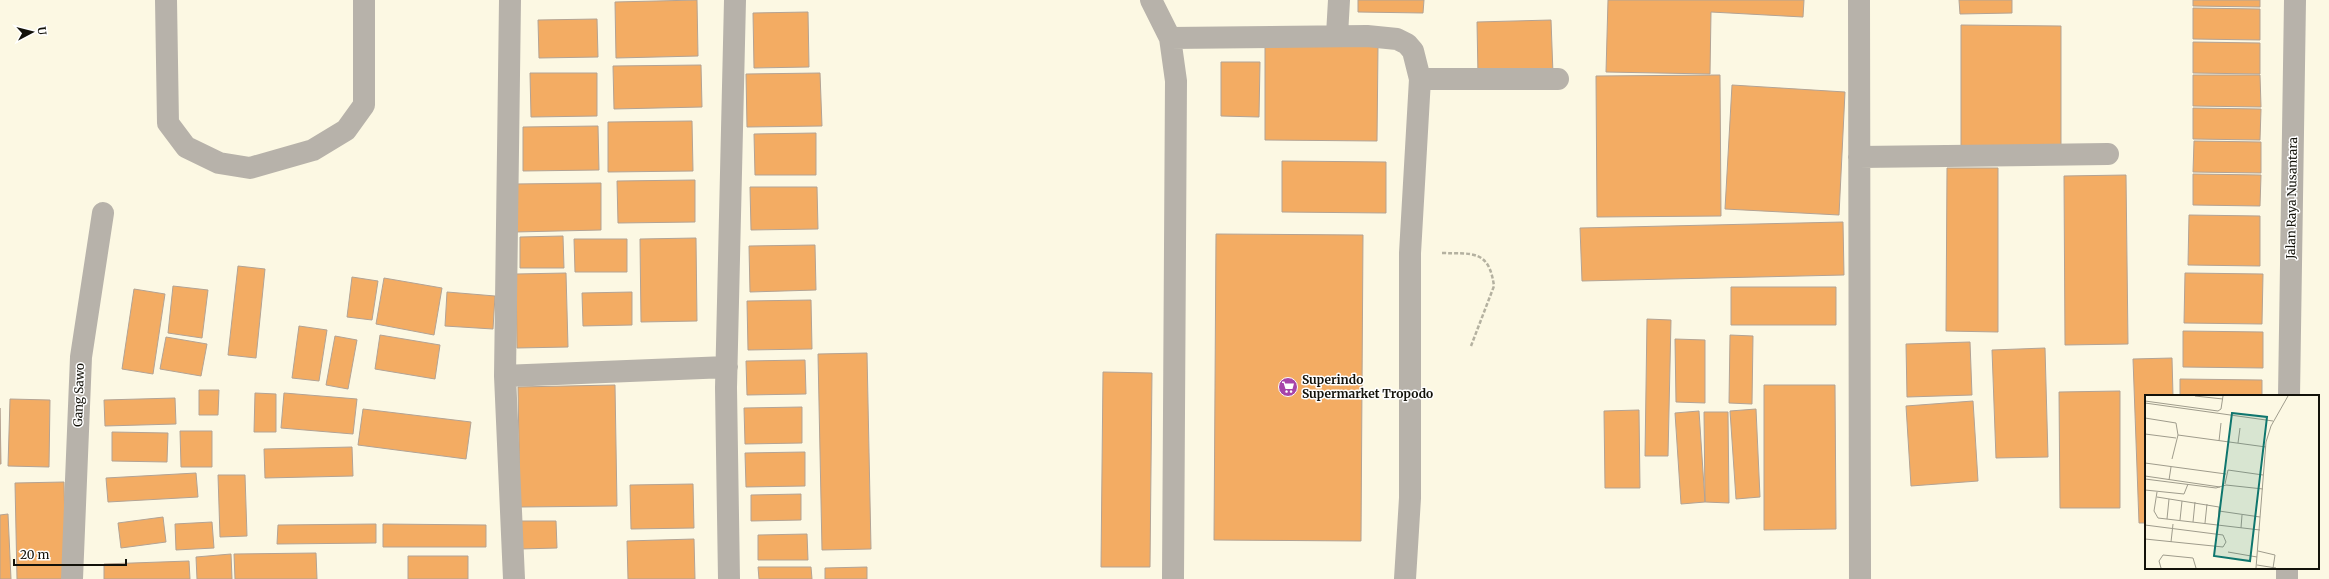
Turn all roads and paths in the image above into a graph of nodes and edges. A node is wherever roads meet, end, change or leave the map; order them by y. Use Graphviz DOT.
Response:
graph roads {
  1 [pos="166,0"];
  2 [pos="364,0"];
  3 [pos="510,0"];
  4 [pos="735,0"];
  5 [pos="1151,0"];
  6 [pos="1339,0"];
  7 [pos="1859,0"];
  8 [pos="2295,0"];
  9 [pos="1337,35"];
  10 [pos="1170,38"];
  11 [pos="1558,79"];
  12 [pos="1420,80"];
  13 [pos="2108,154"];
  14 [pos="1859,156"];
  15 [pos="103,213"];
  16 [pos="1410,253"];
  17 [pos="1471,346"];
  18 [pos="727,367"];
  19 [pos="505,376"];
  20 [pos="2289,395"];
  21 [pos="72,579"];
  22 [pos="514,579"];
  23 [pos="729,579"];
  24 [pos="1173,579"];
  25 [pos="1405,579"];
  26 [pos="1860,579"];
  1 -- 2 [label="street"];
  3 -- 19 [label="street"];
  4 -- 18 [label="street"];
  5 -- 10 [label="street"];
  6 -- 9 [label="street"];
  7 -- 14 [label="street"];
  8 -- 20 [label="street, Jalan Raya Nusantara"];
  9 -- 10 [label="street"];
  9 -- 12 [label="street"];
  10 -- 24 [label="street"];
  11 -- 12 [label="street"];
  12 -- 16 [label="street"];
  13 -- 14 [label="street"];
  14 -- 26 [label="street"];
  15 -- 21 [label="street, Gang Sawo"];
  16 -- 17 [label="path"];
  16 -- 25 [label="street"];
  18 -- 19 [label="street"];
  18 -- 23 [label="street"];
  19 -- 22 [label="street"];
}
